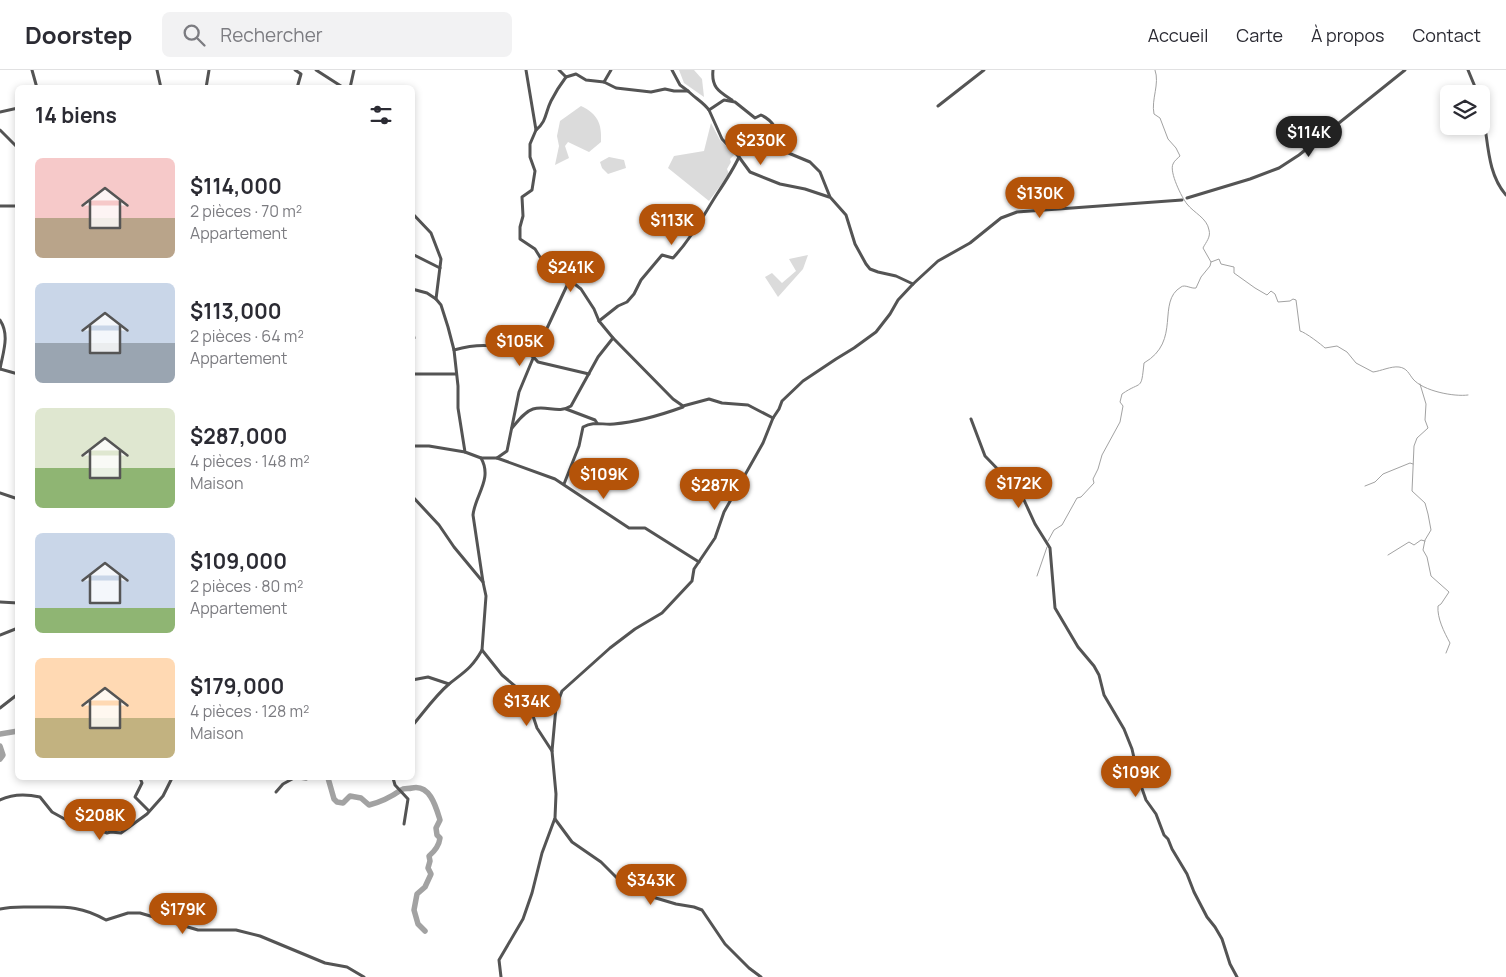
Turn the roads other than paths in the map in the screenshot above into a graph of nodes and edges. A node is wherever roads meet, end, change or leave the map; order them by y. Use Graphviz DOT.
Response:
graph roads {
  1 [pos="32,70"];
  2 [pos="157,70"];
  3 [pos="209,70"];
  4 [pos="295,70"];
  5 [pos="316,70"];
  6 [pos="354,70"];
  7 [pos="526,70"];
  8 [pos="559,70"];
  9 [pos="612,70"];
  10 [pos="672,70"];
  11 [pos="713,70"];
  12 [pos="984,70"];
  13 [pos="1405,70"];
  14 [pos="1468,70"];
  15 [pos="566,77"];
  16 [pos="604,82"];
  17 [pos="36,85"];
  18 [pos="160,85"];
  19 [pos="206,85"];
  20 [pos="298,85"];
  21 [pos="339,85"];
  22 [pos="351,85"];
  23 [pos="1474,85"];
  24 [pos="688,91"];
  25 [pos="735,102"];
  26 [pos="938,106"];
  27 [pos="15,109"];
  28 [pos="709,110"];
  29 [pos="0,112"];
  30 [pos="0,130"];
  31 [pos="536,130"];
  32 [pos="1486,135"];
  33 [pos="15,145"];
  34 [pos="740,157"];
  35 [pos="1506,195"];
  36 [pos="830,197"];
  37 [pos="1187,198"];
  38 [pos="1182,200"];
  39 [pos="0,206"];
  40 [pos="15,206"];
  41 [pos="415,216"];
  42 [pos="415,256"];
  43 [pos="440,268"];
  44 [pos="570,279"];
  45 [pos="913,284"];
  46 [pos="415,290"];
  47 [pos="436,298"];
  48 [pos="0,320"];
  49 [pos="599,321"];
  50 [pos="612,338"];
  51 [pos="454,350"];
  52 [pos="534,356"];
  53 [pos="0,369"];
  54 [pos="15,373"];
  55 [pos="415,374"];
  56 [pos="456,374"];
  57 [pos="589,374"];
  58 [pos="684,406"];
  59 [pos="566,409"];
  60 [pos="773,418"];
  61 [pos="971,419"];
  62 [pos="597,423"];
  63 [pos="511,429"];
  64 [pos="415,446"];
  65 [pos="466,452"];
  66 [pos="482,458"];
  67 [pos="497,458"];
  68 [pos="564,484"];
  69 [pos="0,493"];
  70 [pos="15,498"];
  71 [pos="415,499"];
  72 [pos="700,562"];
  73 [pos="483,582"];
  74 [pos="0,602"];
  75 [pos="15,603"];
  76 [pos="15,629"];
  77 [pos="0,635"];
  78 [pos="482,650"];
  79 [pos="415,679"];
  80 [pos="449,684"];
  81 [pos="15,696"];
  82 [pos="0,708"];
  83 [pos="415,722"];
  84 [pos="552,751"];
  85 [pos="141,780"];
  86 [pos="171,780"];
  87 [pos="291,780"];
  88 [pos="393,780"];
  89 [pos="276,792"];
  90 [pos="0,800"];
  91 [pos="149,811"];
  92 [pos="555,818"];
  93 [pos="404,824"];
  94 [pos="0,910"];
  95 [pos="364,977"];
  96 [pos="501,977"];
  97 [pos="761,977"];
  98 [pos="1237,977"];
  1 -- 17 [label="street"];
  2 -- 18 [label="street"];
  3 -- 19 [label="street"];
  4 -- 20 [label="street"];
  5 -- 21 [label="street"];
  6 -- 22 [label="street"];
  7 -- 31 [label="street"];
  8 -- 15 [label="street"];
  9 -- 16 [label="street"];
  10 -- 24 [label="street"];
  11 -- 25 [label="street"];
  12 -- 26 [label="street"];
  13 -- 37 [label="street"];
  14 -- 23 [label="street"];
  15 -- 16 [label="street"];
  15 -- 31 [label="street"];
  16 -- 24 [label="street"];
  24 -- 28 [label="street"];
  25 -- 28 [label="street"];
  25 -- 36 [label="street"];
  27 -- 29 [label="street"];
  28 -- 34 [label="street"];
  30 -- 33 [label="street"];
  31 -- 44 [label="street"];
  32 -- 35 [label="street"];
  34 -- 36 [label="street"];
  34 -- 49 [label="street"];
  36 -- 45 [label="street"];
  38 -- 45 [label="street"];
  39 -- 40 [label="street"];
  41 -- 43 [label="street"];
  42 -- 43 [label="street"];
  43 -- 47 [label="street"];
  44 -- 49 [label="street"];
  44 -- 52 [label="street"];
  45 -- 60 [label="street"];
  46 -- 47 [label="street"];
  47 -- 51 [label="street"];
  48 -- 53 [label="street"];
  49 -- 50 [label="street"];
  50 -- 57 [label="street"];
  50 -- 58 [label="street"];
  51 -- 52 [label="street"];
  51 -- 56 [label="street"];
  52 -- 57 [label="street"];
  52 -- 63 [label="street"];
  53 -- 54 [label="street"];
  55 -- 56 [label="street"];
  56 -- 65 [label="street"];
  57 -- 59 [label="street"];
  58 -- 60 [label="street"];
  58 -- 62 [label="street"];
  59 -- 62 [label="street"];
  59 -- 63 [label="street"];
  60 -- 72 [label="street"];
  61 -- 98 [label="street"];
  62 -- 68 [label="street"];
  63 -- 67 [label="street"];
  64 -- 65 [label="street"];
  65 -- 66 [label="street"];
  66 -- 67 [label="street"];
  66 -- 73 [label="street"];
  67 -- 68 [label="street"];
  68 -- 72 [label="street"];
  69 -- 70 [label="street"];
  71 -- 73 [label="street"];
  72 -- 84 [label="street"];
  73 -- 78 [label="street"];
  74 -- 75 [label="street"];
  76 -- 77 [label="street"];
  78 -- 80 [label="street"];
  78 -- 84 [label="street"];
  79 -- 80 [label="street"];
  80 -- 83 [label="street"];
  81 -- 82 [label="street"];
  84 -- 92 [label="street"];
  85 -- 91 [label="street"];
  86 -- 91 [label="street"];
  87 -- 89 [label="street"];
  88 -- 93 [label="street"];
  90 -- 91 [label="street"];
  92 -- 96 [label="street"];
  92 -- 97 [label="street"];
  94 -- 95 [label="street"];
}
